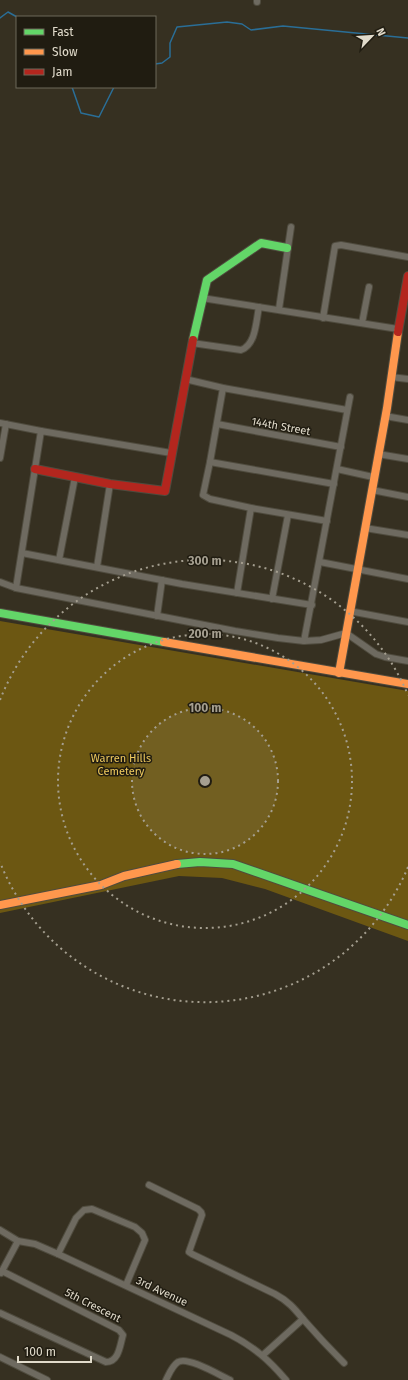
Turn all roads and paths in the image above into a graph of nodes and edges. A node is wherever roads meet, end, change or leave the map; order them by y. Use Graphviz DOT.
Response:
graph roads {
  1 [pos="291,227"];
  2 [pos="287,248"];
  3 [pos="408,257"];
  4 [pos="408,276"];
  5 [pos="369,287"];
  6 [pos="202,298"];
  7 [pos="405,304"];
  8 [pos="259,307"];
  9 [pos="279,309"];
  10 [pos="323,318"];
  11 [pos="362,323"];
  12 [pos="398,329"];
  13 [pos="192,343"];
  14 [pos="391,377"];
  15 [pos="185,379"];
  16 [pos="408,380"];
  17 [pos="223,388"];
  18 [pos="350,397"];
  19 [pos="347,410"];
  20 [pos="385,416"];
  21 [pos="408,420"];
  22 [pos="3,423"];
  23 [pos="217,424"];
  24 [pos="42,431"];
  25 [pos="341,446"];
  26 [pos="171,454"];
  27 [pos="378,454"];
  28 [pos="0,458"];
  29 [pos="408,459"];
  30 [pos="210,462"];
  31 [pos="35,469"];
  32 [pos="337,469"];
  33 [pos="373,476"];
  34 [pos="75,478"];
  35 [pos="110,484"];
  36 [pos="334,484"];
  37 [pos="372,490"];
  38 [pos="408,496"];
  39 [pos="251,508"];
  40 [pos="288,515"];
  41 [pos="327,521"];
  42 [pos="364,528"];
  43 [pos="408,535"];
  44 [pos="22,553"];
  45 [pos="59,560"];
  46 [pos="320,562"];
  47 [pos="97,568"];
  48 [pos="357,569"];
  49 [pos="408,578"];
  50 [pos="162,580"];
  51 [pos="0,582"];
  52 [pos="16,588"];
  53 [pos="237,593"];
  54 [pos="272,599"];
  55 [pos="312,605"];
  56 [pos="349,611"];
  57 [pos="0,614"];
  58 [pos="156,616"];
  59 [pos="408,622"];
  60 [pos="346,633"];
  61 [pos="304,641"];
  62 [pos="408,661"];
  63 [pos="339,672"];
  64 [pos="408,684"];
  65 [pos="0,906"];
  66 [pos="408,925"];
  67 [pos="149,1185"];
  68 [pos="0,1230"];
  69 [pos="18,1241"];
  70 [pos="58,1254"];
  71 [pos="1,1272"];
  72 [pos="126,1285"];
  73 [pos="0,1313"];
  74 [pos="303,1319"];
  75 [pos="263,1355"];
  76 [pos="0,1357"];
  77 [pos="344,1363"];
  78 [pos="47,1380"];
  79 [pos="166,1380"];
  80 [pos="230,1380"];
  81 [pos="286,1380"];
  1 -- 2 [label="street"];
  2 -- 6 [label="street"];
  2 -- 9 [label="street"];
  3 -- 10 [label="street"];
  4 -- 7 [label="street"];
  5 -- 11 [label="street"];
  6 -- 8 [label="street"];
  6 -- 13 [label="street"];
  7 -- 12 [label="street"];
  8 -- 9 [label="street"];
  8 -- 13 [label="street"];
  9 -- 10 [label="street"];
  10 -- 11 [label="street"];
  11 -- 12 [label="street"];
  12 -- 14 [label="street"];
  13 -- 15 [label="street"];
  14 -- 16 [label="street"];
  14 -- 20 [label="street"];
  15 -- 17 [label="street"];
  15 -- 26 [label="street"];
  17 -- 19 [label="street"];
  17 -- 23 [label="street"];
  18 -- 19 [label="street"];
  19 -- 25 [label="street"];
  20 -- 21 [label="street"];
  20 -- 27 [label="street"];
  22 -- 24 [label="street"];
  22 -- 28 [label="street"];
  23 -- 25 [label="street, 144th Street"];
  23 -- 30 [label="street"];
  24 -- 26 [label="street"];
  24 -- 31 [label="street"];
  25 -- 32 [label="street"];
  26 -- 35 [label="street"];
  27 -- 29 [label="street"];
  27 -- 33 [label="street"];
  30 -- 36 [label="street"];
  30 -- 39 [label="street"];
  31 -- 34 [label="street"];
  31 -- 44 [label="street"];
  32 -- 33 [label="street"];
  32 -- 36 [label="street"];
  33 -- 37 [label="street"];
  34 -- 35 [label="street"];
  34 -- 45 [label="street"];
  35 -- 47 [label="street"];
  36 -- 41 [label="street"];
  37 -- 38 [label="street"];
  37 -- 42 [label="street"];
  39 -- 40 [label="street"];
  39 -- 53 [label="street"];
  40 -- 41 [label="street"];
  40 -- 54 [label="street"];
  41 -- 46 [label="street"];
  42 -- 43 [label="street"];
  42 -- 48 [label="street"];
  44 -- 45 [label="street"];
  44 -- 52 [label="street"];
  45 -- 47 [label="street"];
  46 -- 48 [label="street"];
  46 -- 55 [label="street"];
  47 -- 50 [label="street"];
  48 -- 49 [label="street"];
  48 -- 56 [label="street"];
  50 -- 53 [label="street"];
  50 -- 58 [label="street"];
  51 -- 52 [label="street"];
  52 -- 58 [label="street"];
  53 -- 54 [label="street"];
  54 -- 55 [label="street"];
  55 -- 61 [label="street"];
  56 -- 59 [label="street"];
  56 -- 60 [label="street"];
  57 -- 63 [label="street"];
  58 -- 61 [label="street"];
  60 -- 61 [label="street"];
  60 -- 62 [label="street"];
  60 -- 63 [label="street"];
  63 -- 64 [label="street"];
  65 -- 66 [label="street"];
  67 -- 74 [label="street"];
  68 -- 69 [label="street, 3rd Avenue"];
  69 -- 70 [label="street, 3rd Avenue"];
  69 -- 71 [label="street"];
  70 -- 72 [label="street, 3rd Avenue"];
  70 -- 72 [label="street"];
  71 -- 73 [label="street, 5th Crescent"];
  72 -- 75 [label="street, 3rd Avenue"];
  74 -- 75 [label="street"];
  74 -- 77 [label="street"];
  75 -- 81 [label="street, 3rd Avenue"];
  76 -- 78 [label="street"];
  79 -- 80 [label="street"];
}
